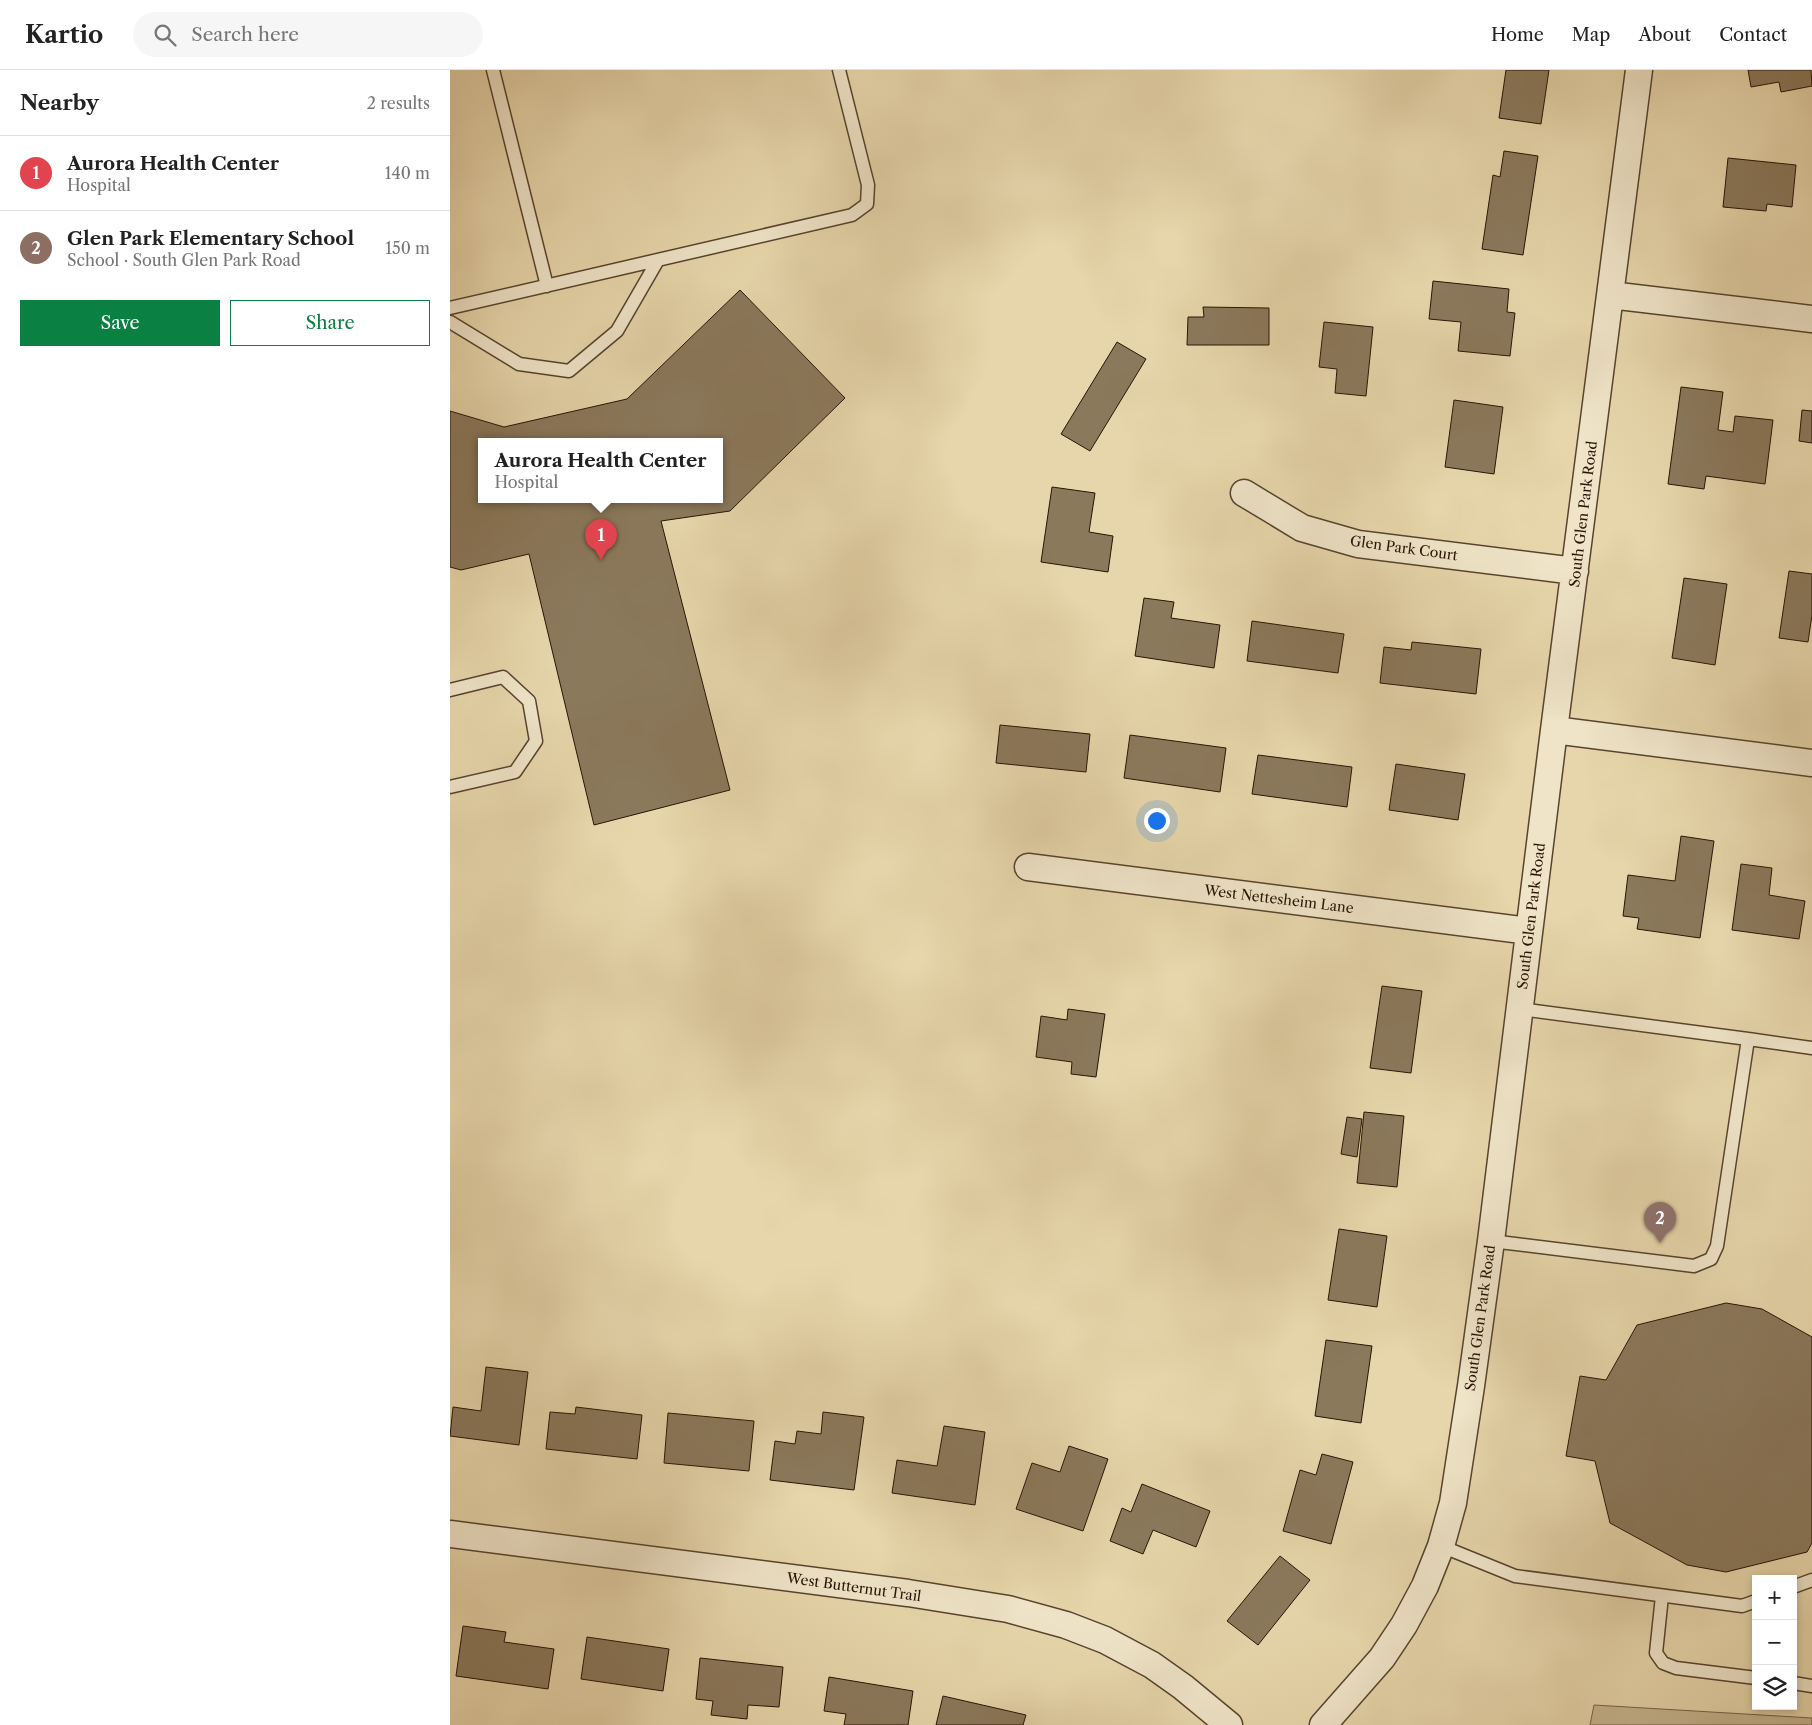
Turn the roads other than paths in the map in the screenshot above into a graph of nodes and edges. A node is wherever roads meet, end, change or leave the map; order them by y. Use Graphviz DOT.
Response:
graph roads {
  1 [pos="493,70"];
  2 [pos="839,70"];
  3 [pos="1639,70"];
  4 [pos="658,260"];
  5 [pos="547,286"];
  6 [pos="1610,295"];
  7 [pos="450,308"];
  8 [pos="1812,319"];
  9 [pos="450,322"];
  10 [pos="1244,493"];
  11 [pos="1576,570"];
  12 [pos="450,690"];
  13 [pos="1554,730"];
  14 [pos="1812,762"];
  15 [pos="450,787"];
  16 [pos="1028,867"];
  17 [pos="1529,931"];
  18 [pos="1520,1009"];
  19 [pos="1748,1039"];
  20 [pos="1812,1048"];
  21 [pos="1491,1240"];
  22 [pos="450,1534"];
  23 [pos="1441,1546"];
  24 [pos="1812,1580"];
  25 [pos="1797,1586"];
  26 [pos="1662,1596"];
  27 [pos="1752,1602"];
  28 [pos="1752,1678"];
  29 [pos="1797,1684"];
  30 [pos="1812,1686"];
  31 [pos="1229,1725"];
  32 [pos="1323,1725"];
  1 -- 5 [label="lane"];
  2 -- 4 [label="lane"];
  3 -- 6 [label="street, South Glen Park Road"];
  4 -- 5 [label="lane"];
  4 -- 9 [label="lane"];
  5 -- 7 [label="lane"];
  6 -- 8 [label="street"];
  6 -- 11 [label="street, South Glen Park Road"];
  10 -- 11 [label="street, Glen Park Court"];
  11 -- 13 [label="street, South Glen Park Road"];
  12 -- 15 [label="lane"];
  13 -- 14 [label="street"];
  13 -- 17 [label="street, South Glen Park Road"];
  16 -- 17 [label="street, West Nettesheim Lane"];
  17 -- 18 [label="street, South Glen Park Road"];
  18 -- 19 [label="lane"];
  18 -- 21 [label="street, South Glen Park Road"];
  19 -- 20 [label="lane"];
  19 -- 21 [label="lane"];
  21 -- 23 [label="street, South Glen Park Road"];
  22 -- 31 [label="street, West Butternut Trail"];
  23 -- 26 [label="lane"];
  23 -- 32 [label="street, South Glen Park Road"];
  24 -- 25 [label="lane"];
  26 -- 27 [label="lane"];
  26 -- 28 [label="lane"];
  29 -- 30 [label="lane"];
}
